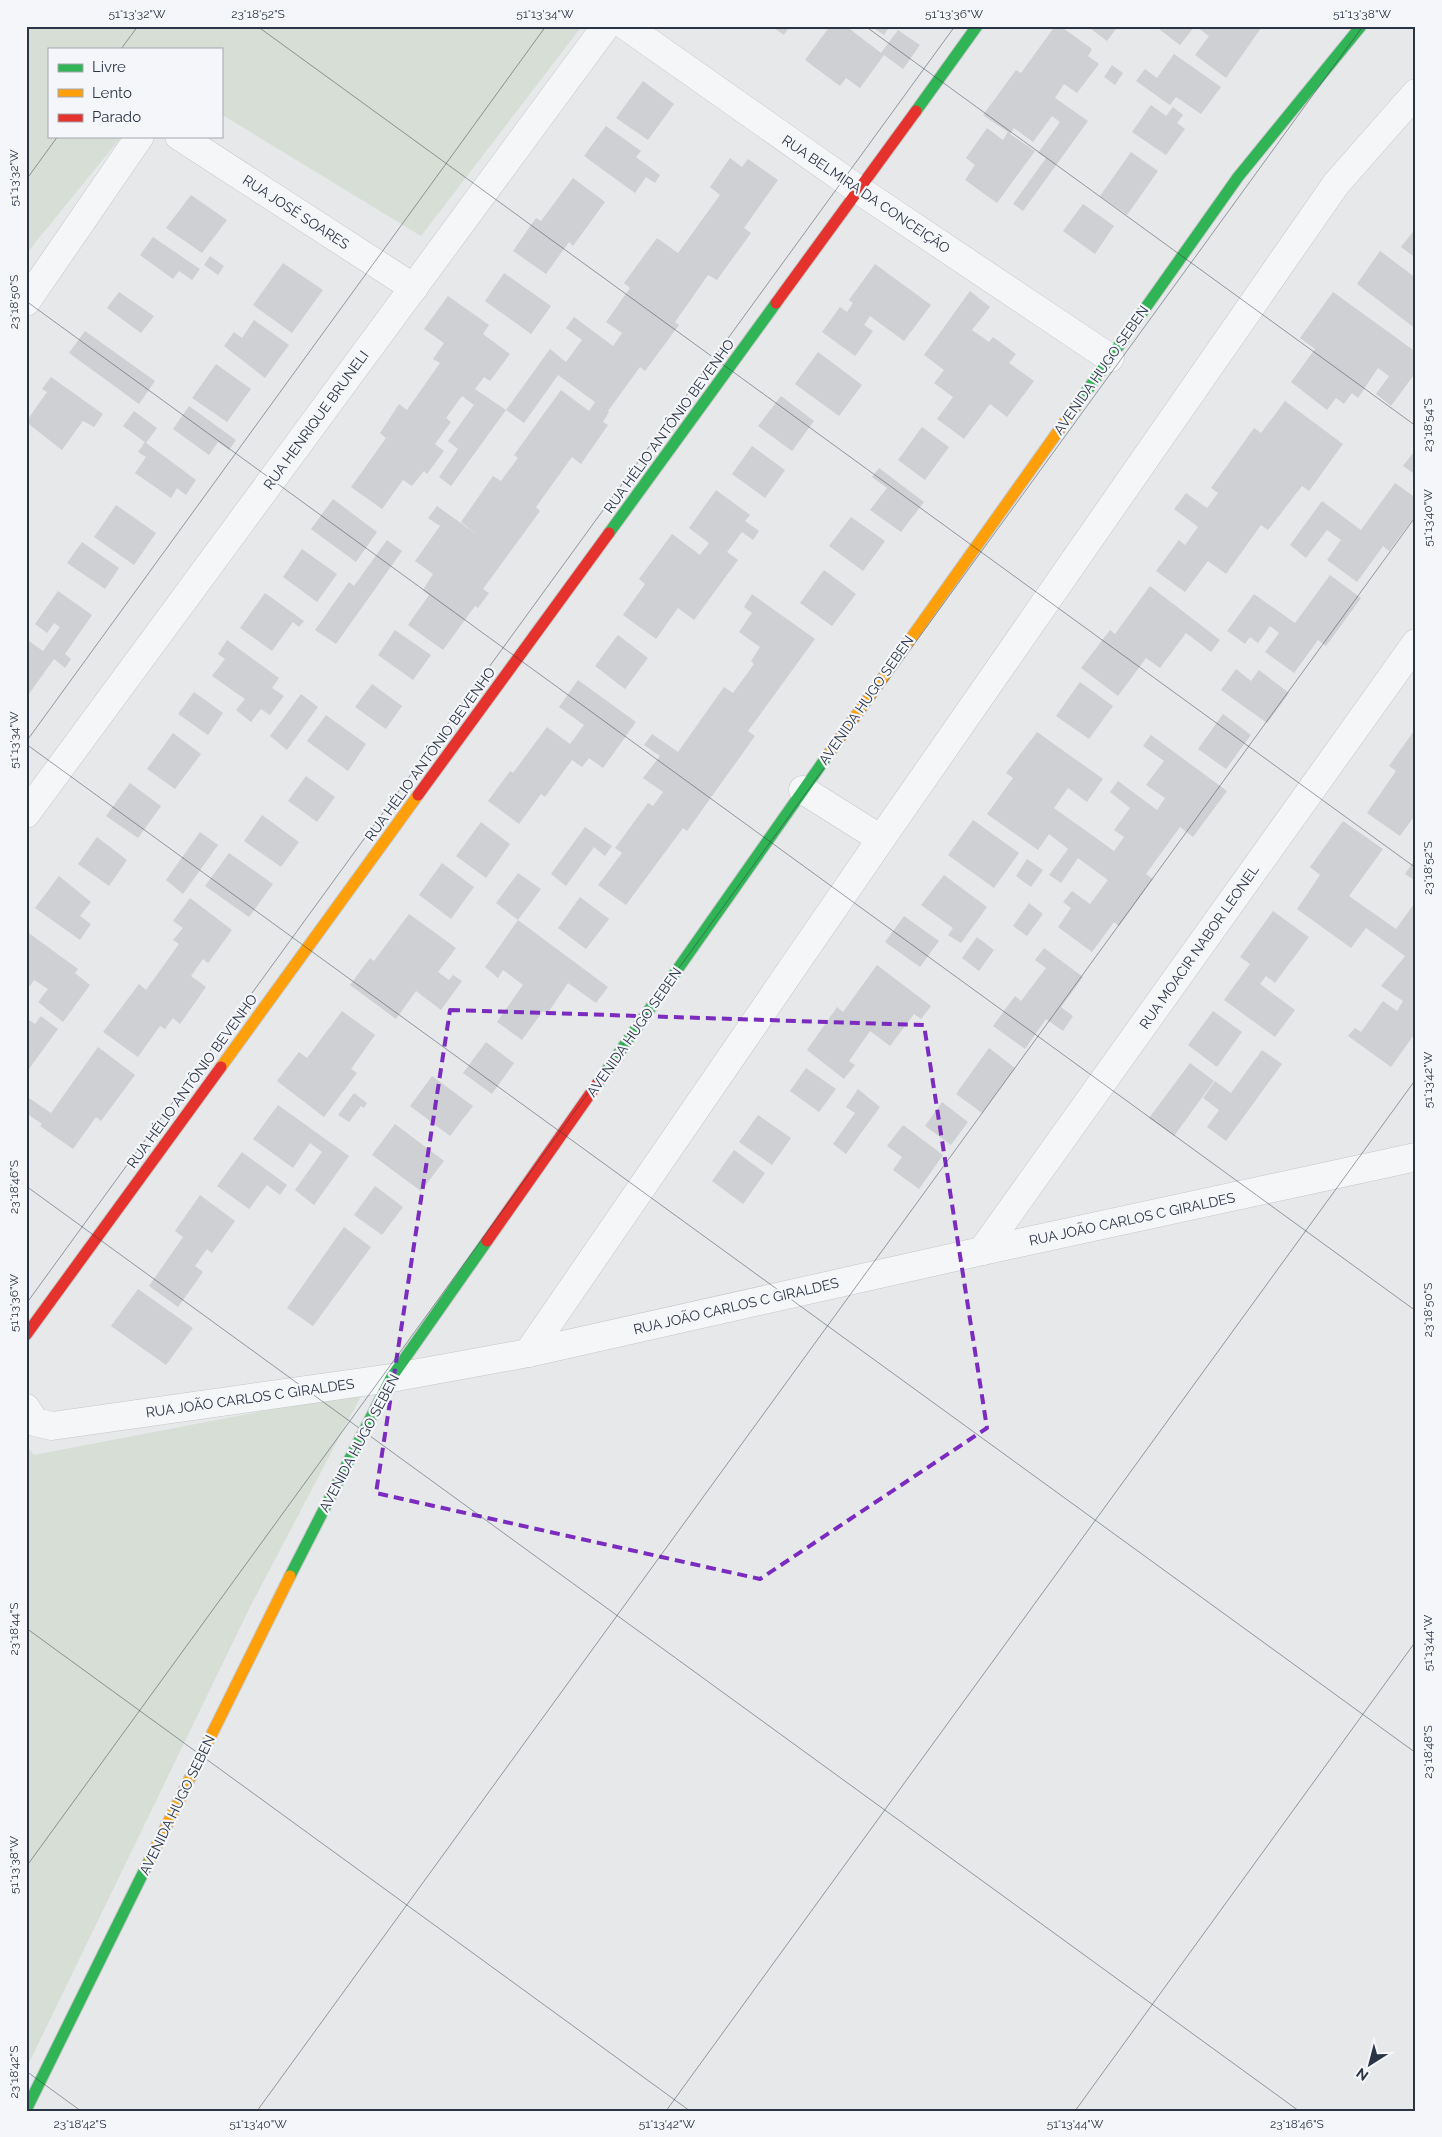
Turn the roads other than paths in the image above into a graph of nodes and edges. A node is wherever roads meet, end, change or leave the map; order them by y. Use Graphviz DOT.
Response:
graph roads {
  1 [pos="606,26"];
  2 [pos="626,26"];
  3 [pos="976,26"];
  4 [pos="1361,26"];
  5 [pos="1416,92"];
  6 [pos="139,138"];
  7 [pos="182,138"];
  8 [pos="859,190"];
  9 [pos="414,288"];
  10 [pos="26,302"];
  11 [pos="1110,358"];
  12 [pos="1416,643"];
  13 [pos="803,790"];
  14 [pos="26,814"];
  15 [pos="881,839"];
  16 [pos="1413,1154"];
  17 [pos="982,1251"];
  18 [pos="26,1335"];
  19 [pos="528,1353"];
  20 [pos="391,1378"];
  21 [pos="26,1408"];
  22 [pos="26,2110"];
  1 -- 9 [label="street, RUA HENRIQUE BRUNELI"];
  2 -- 8 [label="street, RUA BELMIRA DA CONCEIÇÃO"];
  3 -- 8 [label="street, RUA HÉLIO ANTÔNIO BEVENHO"];
  4 -- 11 [label="street, AVENIDA HUGO SEBEN"];
  5 -- 15 [label="street"];
  6 -- 10 [label="street"];
  7 -- 9 [label="street, RUA JOSÉ SOARES"];
  8 -- 11 [label="street, RUA BELMIRA DA CONCEIÇÃO"];
  8 -- 18 [label="street, RUA HÉLIO ANTÔNIO BEVENHO"];
  9 -- 14 [label="street, RUA HENRIQUE BRUNELI"];
  11 -- 13 [label="street, AVENIDA HUGO SEBEN"];
  12 -- 17 [label="street, RUA MOACIR NABOR LEONEL"];
  13 -- 15 [label="street"];
  13 -- 20 [label="street, AVENIDA HUGO SEBEN"];
  15 -- 19 [label="street"];
  16 -- 17 [label="street, RUA JOÃO CARLOS C GIRALDES"];
  17 -- 19 [label="street, RUA JOÃO CARLOS C GIRALDES"];
  19 -- 20 [label="street, RUA JOÃO CARLOS C GIRALDES"];
  20 -- 21 [label="street, RUA JOÃO CARLOS C GIRALDES"];
  20 -- 22 [label="street, AVENIDA HUGO SEBEN"];
}
